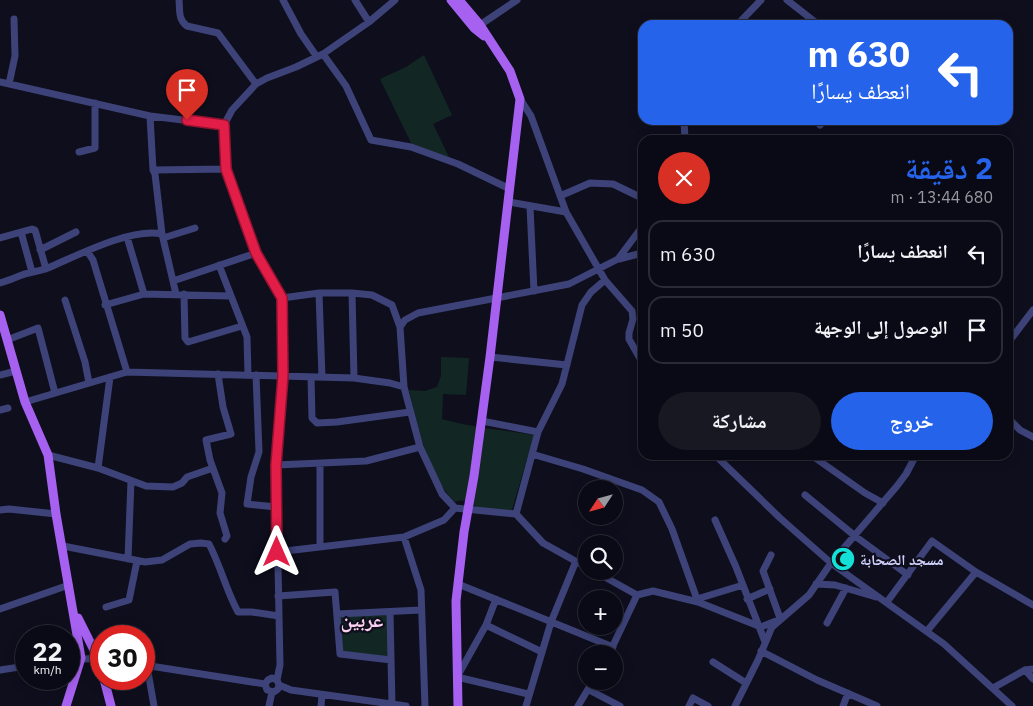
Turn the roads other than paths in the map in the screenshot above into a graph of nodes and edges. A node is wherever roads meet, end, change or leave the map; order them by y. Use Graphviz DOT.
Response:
graph roads {
  1 [pos="179,0"];
  2 [pos="283,0"];
  3 [pos="355,0"];
  4 [pos="396,0"];
  5 [pos="451,0"];
  6 [pos="459,0"];
  7 [pos="517,0"];
  8 [pos="760,0"];
  9 [pos="787,0"];
  10 [pos="14,18"];
  11 [pos="742,20"];
  12 [pos="813,20"];
  13 [pos="369,22"];
  14 [pos="480,24"];
  15 [pos="486,37"];
  16 [pos="320,56"];
  17 [pos="0,82"];
  18 [pos="9,84"];
  19 [pos="256,84"];
  20 [pos="520,99"];
  21 [pos="95,103"];
  22 [pos="150,116"];
  23 [pos="224,125"];
  24 [pos="79,152"];
  25 [pos="226,169"];
  26 [pos="153,170"];
  27 [pos="510,189"];
  28 [pos="560,196"];
  29 [pos="638,196"];
  30 [pos="509,202"];
  31 [pos="530,207"];
  32 [pos="566,212"];
  33 [pos="195,228"];
  34 [pos="21,232"];
  35 [pos="76,232"];
  36 [pos="638,232"];
  37 [pos="162,236"];
  38 [pos="127,237"];
  39 [pos="0,238"];
  40 [pos="40,250"];
  41 [pos="87,251"];
  42 [pos="256,253"];
  43 [pos="638,254"];
  44 [pos="618,259"];
  45 [pos="219,265"];
  46 [pos="46,269"];
  47 [pos="599,269"];
  48 [pos="32,272"];
  49 [pos="605,280"];
  50 [pos="172,281"];
  51 [pos="0,283"];
  52 [pos="534,291"];
  53 [pos="319,293"];
  54 [pos="352,293"];
  55 [pos="144,294"];
  56 [pos="180,294"];
  57 [pos="230,296"];
  58 [pos="498,297"];
  59 [pos="282,298"];
  60 [pos="65,300"];
  61 [pos="105,305"];
  62 [pos="1033,310"];
  63 [pos="0,315"];
  64 [pos="242,326"];
  65 [pos="400,327"];
  66 [pos="4,335"];
  67 [pos="1013,336"];
  68 [pos="638,355"];
  69 [pos="490,358"];
  70 [pos="567,366"];
  71 [pos="16,371"];
  72 [pos="127,372"];
  73 [pos="218,374"];
  74 [pos="0,375"];
  75 [pos="252,375"];
  76 [pos="283,376"];
  77 [pos="110,377"];
  78 [pos="311,377"];
  79 [pos="322,377"];
  80 [pos="354,378"];
  81 [pos="88,383"];
  82 [pos="404,387"];
  83 [pos="55,394"];
  84 [pos="25,402"];
  85 [pos="8,408"];
  86 [pos="0,410"];
  87 [pos="410,412"];
  88 [pos="482,421"];
  89 [pos="1013,423"];
  90 [pos="538,432"];
  91 [pos="1033,437"];
  92 [pos="420,447"];
  93 [pos="532,454"];
  94 [pos="48,455"];
  95 [pos="720,460"];
  96 [pos="818,460"];
  97 [pos="913,460"];
  98 [pos="320,464"];
  99 [pos="276,465"];
  100 [pos="98,468"];
  101 [pos="213,468"];
  102 [pos="130,481"];
  103 [pos="804,495"];
  104 [pos="883,503"];
  105 [pos="276,507"];
  106 [pos="455,508"];
  107 [pos="0,510"];
  108 [pos="468,510"];
  109 [pos="56,514"];
  110 [pos="516,514"];
  111 [pos="715,520"];
  112 [pos="855,536"];
  113 [pos="404,537"];
  114 [pos="225,539"];
  115 [pos="63,546"];
  116 [pos="320,547"];
  117 [pos="277,552"];
  118 [pos="771,555"];
  119 [pos="128,559"];
  120 [pos="137,561"];
  121 [pos="576,561"];
  122 [pos="831,563"];
  123 [pos="976,572"];
  124 [pos="908,575"];
  125 [pos="610,580"];
  126 [pos="458,584"];
  127 [pos="816,584"];
  128 [pos="69,585"];
  129 [pos="743,585"];
  130 [pos="846,588"];
  131 [pos="770,589"];
  132 [pos="637,595"];
  133 [pos="278,596"];
  134 [pos="748,598"];
  135 [pos="496,599"];
  136 [pos="698,600"];
  137 [pos="886,601"];
  138 [pos="1033,605"];
  139 [pos="106,607"];
  140 [pos="0,609"];
  141 [pos="73,609"];
  142 [pos="421,610"];
  143 [pos="390,612"];
  144 [pos="337,614"];
  145 [pos="279,616"];
  146 [pos="780,618"];
  147 [pos="551,622"];
  148 [pos="827,623"];
  149 [pos="486,624"];
  150 [pos="758,626"];
  151 [pos="927,631"];
  152 [pos="90,640"];
  153 [pos="765,642"];
  154 [pos="610,645"];
  155 [pos="613,645"];
  156 [pos="761,651"];
  157 [pos="542,652"];
  158 [pos="81,658"];
  159 [pos="90,658"];
  160 [pos="391,660"];
  161 [pos="713,662"];
  162 [pos="155,667"];
  163 [pos="15,668"];
  164 [pos="1033,669"];
  165 [pos="0,670"];
  166 [pos="1025,670"];
  167 [pos="457,677"];
  168 [pos="1033,679"];
  169 [pos="278,682"];
  170 [pos="746,683"];
  171 [pos="265,684"];
  172 [pos="993,688"];
  173 [pos="107,690"];
  174 [pos="150,690"];
  175 [pos="589,690"];
  176 [pos="272,692"];
  177 [pos="848,693"];
  178 [pos="528,694"];
  179 [pos="322,695"];
  180 [pos="359,703"];
  181 [pos="392,705"];
  182 [pos="66,706"];
  183 [pos="111,706"];
  184 [pos="154,706"];
  185 [pos="268,706"];
  186 [pos="321,706"];
  187 [pos="406,706"];
  188 [pos="425,706"];
  189 [pos="458,706"];
  190 [pos="526,706"];
  191 [pos="578,706"];
  192 [pos="620,706"];
  193 [pos="689,706"];
  194 [pos="708,706"];
  195 [pos="735,706"];
  196 [pos="843,706"];
  197 [pos="877,706"];
  198 [pos="1012,706"];
  1 -- 19 [label="street"];
  2 -- 16 [label="street"];
  3 -- 13 [label="street"];
  4 -- 13 [label="street"];
  5 -- 15 [label="main road"];
  6 -- 14 [label="main road"];
  7 -- 14 [label="street"];
  8 -- 11 [label="street"];
  9 -- 12 [label="street"];
  10 -- 18 [label="street"];
  13 -- 16 [label="street"];
  14 -- 15 [label="main road"];
  15 -- 20 [label="main road"];
  16 -- 19 [label="street"];
  16 -- 27 [label="street"];
  17 -- 18 [label="street"];
  18 -- 21 [label="street"];
  19 -- 23 [label="street"];
  20 -- 27 [label="main road"];
  20 -- 28 [label="street"];
  21 -- 22 [label="street"];
  21 -- 24 [label="street"];
  22 -- 23 [label="street"];
  22 -- 26 [label="street"];
  23 -- 25 [label="street"];
  25 -- 26 [label="street"];
  25 -- 42 [label="street"];
  26 -- 37 [label="street"];
  27 -- 30 [label="main road"];
  28 -- 29 [label="street"];
  28 -- 32 [label="street"];
  30 -- 31 [label="street"];
  30 -- 58 [label="main road"];
  31 -- 32 [label="street"];
  31 -- 52 [label="street"];
  32 -- 47 [label="street"];
  33 -- 37 [label="street"];
  34 -- 39 [label="street"];
  34 -- 40 [label="street"];
  34 -- 48 [label="street"];
  35 -- 40 [label="street"];
  36 -- 44 [label="street"];
  37 -- 38 [label="street"];
  37 -- 50 [label="street"];
  38 -- 41 [label="street"];
  38 -- 55 [label="street"];
  40 -- 46 [label="street"];
  41 -- 46 [label="street"];
  41 -- 61 [label="street"];
  42 -- 45 [label="street"];
  42 -- 59 [label="street"];
  43 -- 44 [label="street"];
  44 -- 47 [label="street"];
  45 -- 50 [label="street"];
  45 -- 57 [label="street"];
  46 -- 48 [label="street"];
  47 -- 49 [label="street"];
  47 -- 52 [label="street"];
  48 -- 51 [label="street"];
  49 -- 68 [label="street"];
  49 -- 70 [label="street"];
  50 -- 56 [label="street"];
  52 -- 58 [label="street"];
  53 -- 54 [label="street"];
  53 -- 59 [label="street"];
  53 -- 79 [label="street"];
  54 -- 65 [label="street"];
  54 -- 80 [label="street"];
  55 -- 56 [label="street"];
  55 -- 61 [label="street"];
  56 -- 57 [label="street"];
  56 -- 64 [label="street"];
  57 -- 64 [label="street"];
  58 -- 65 [label="street"];
  58 -- 69 [label="main road"];
  59 -- 76 [label="street"];
  60 -- 81 [label="street"];
  61 -- 72 [label="street"];
  62 -- 67 [label="street"];
  63 -- 66 [label="main road"];
  64 -- 75 [label="street"];
  65 -- 82 [label="street"];
  66 -- 71 [label="main road"];
  66 -- 83 [label="street"];
  69 -- 70 [label="street"];
  69 -- 88 [label="main road"];
  70 -- 90 [label="street"];
  71 -- 74 [label="street"];
  71 -- 84 [label="main road"];
  72 -- 73 [label="street"];
  72 -- 77 [label="street"];
  73 -- 75 [label="street"];
  73 -- 101 [label="street"];
  75 -- 76 [label="street"];
  75 -- 105 [label="street"];
  76 -- 78 [label="street"];
  76 -- 99 [label="street"];
  77 -- 81 [label="street"];
  77 -- 100 [label="street"];
  78 -- 79 [label="street"];
  78 -- 87 [label="street"];
  79 -- 80 [label="street"];
  80 -- 82 [label="street"];
  81 -- 83 [label="street"];
  82 -- 87 [label="street"];
  83 -- 84 [label="street"];
  84 -- 94 [label="main road"];
  85 -- 86 [label="street"];
  87 -- 92 [label="street"];
  88 -- 90 [label="street"];
  88 -- 108 [label="main road"];
  89 -- 91 [label="street"];
  90 -- 93 [label="street"];
  92 -- 98 [label="street"];
  92 -- 106 [label="street"];
  93 -- 110 [label="street"];
  93 -- 136 [label="street"];
  94 -- 100 [label="street"];
  94 -- 109 [label="main road"];
  95 -- 122 [label="street"];
  96 -- 104 [label="street"];
  97 -- 104 [label="street"];
  98 -- 99 [label="street"];
  98 -- 116 [label="street"];
  99 -- 105 [label="street"];
  100 -- 102 [label="street"];
  101 -- 102 [label="street"];
  101 -- 114 [label="street"];
  102 -- 119 [label="street"];
  103 -- 112 [label="street"];
  104 -- 112 [label="street"];
  105 -- 117 [label="street"];
  106 -- 108 [label="street"];
  106 -- 113 [label="street"];
  107 -- 109 [label="street"];
  108 -- 110 [label="street"];
  108 -- 126 [label="main road"];
  109 -- 115 [label="main road"];
  110 -- 121 [label="street"];
  111 -- 129 [label="street"];
  112 -- 122 [label="street"];
  112 -- 124 [label="street"];
  113 -- 116 [label="street"];
  113 -- 142 [label="street"];
  115 -- 119 [label="street"];
  115 -- 128 [label="main road"];
  116 -- 117 [label="street"];
  117 -- 133 [label="street"];
  118 -- 131 [label="street"];
  119 -- 120 [label="street"];
  120 -- 139 [label="street"];
  120 -- 145 [label="street"];
  121 -- 147 [label="street"];
  122 -- 127 [label="street"];
  122 -- 137 [label="street"];
  123 -- 124 [label="street"];
  123 -- 138 [label="street"];
  123 -- 151 [label="street"];
  124 -- 137 [label="street"];
  125 -- 132 [label="street"];
  126 -- 135 [label="street"];
  126 -- 167 [label="main road"];
  127 -- 130 [label="street"];
  127 -- 146 [label="street"];
  128 -- 140 [label="street"];
  128 -- 141 [label="main road"];
  129 -- 134 [label="street"];
  129 -- 136 [label="street"];
  130 -- 137 [label="street"];
  130 -- 148 [label="street"];
  131 -- 134 [label="street"];
  131 -- 146 [label="street"];
  132 -- 136 [label="street"];
  132 -- 155 [label="street"];
  133 -- 144 [label="street"];
  133 -- 145 [label="street"];
  134 -- 150 [label="street"];
  135 -- 147 [label="street"];
  135 -- 149 [label="street"];
  136 -- 150 [label="street"];
  137 -- 151 [label="street"];
  141 -- 152 [label="main road"];
  141 -- 158 [label="main road"];
  142 -- 143 [label="street"];
  142 -- 188 [label="street"];
  143 -- 144 [label="street"];
  143 -- 160 [label="street"];
  144 -- 160 [label="street"];
  145 -- 169 [label="street"];
  146 -- 150 [label="street"];
  146 -- 153 [label="street"];
  147 -- 154 [label="street"];
  147 -- 157 [label="street"];
  149 -- 157 [label="street"];
  149 -- 167 [label="street"];
  150 -- 153 [label="street"];
  151 -- 172 [label="street"];
  153 -- 156 [label="street"];
  156 -- 170 [label="street"];
  156 -- 177 [label="street"];
  157 -- 178 [label="street"];
  158 -- 159 [label="street"];
  158 -- 182 [label="main road"];
  160 -- 181 [label="street"];
  161 -- 170 [label="street"];
  162 -- 171 [label="street"];
  163 -- 165 [label="street"];
  164 -- 166 [label="street"];
  166 -- 168 [label="street"];
  166 -- 172 [label="street"];
  167 -- 178 [label="street"];
  167 -- 189 [label="main road"];
  169 -- 171 [label="street"];
  169 -- 176 [label="street"];
  169 -- 179 [label="street"];
  170 -- 195 [label="street"];
  171 -- 176 [label="street"];
  172 -- 198 [label="street"];
  173 -- 183 [label="main road"];
  174 -- 184 [label="street"];
  175 -- 191 [label="street"];
  175 -- 192 [label="street"];
  176 -- 185 [label="street"];
  177 -- 196 [label="street"];
  177 -- 197 [label="street"];
  178 -- 190 [label="street"];
  179 -- 180 [label="street"];
  179 -- 186 [label="street"];
  180 -- 181 [label="street"];
  181 -- 187 [label="street"];
  193 -- 194 [label="street"];
}
